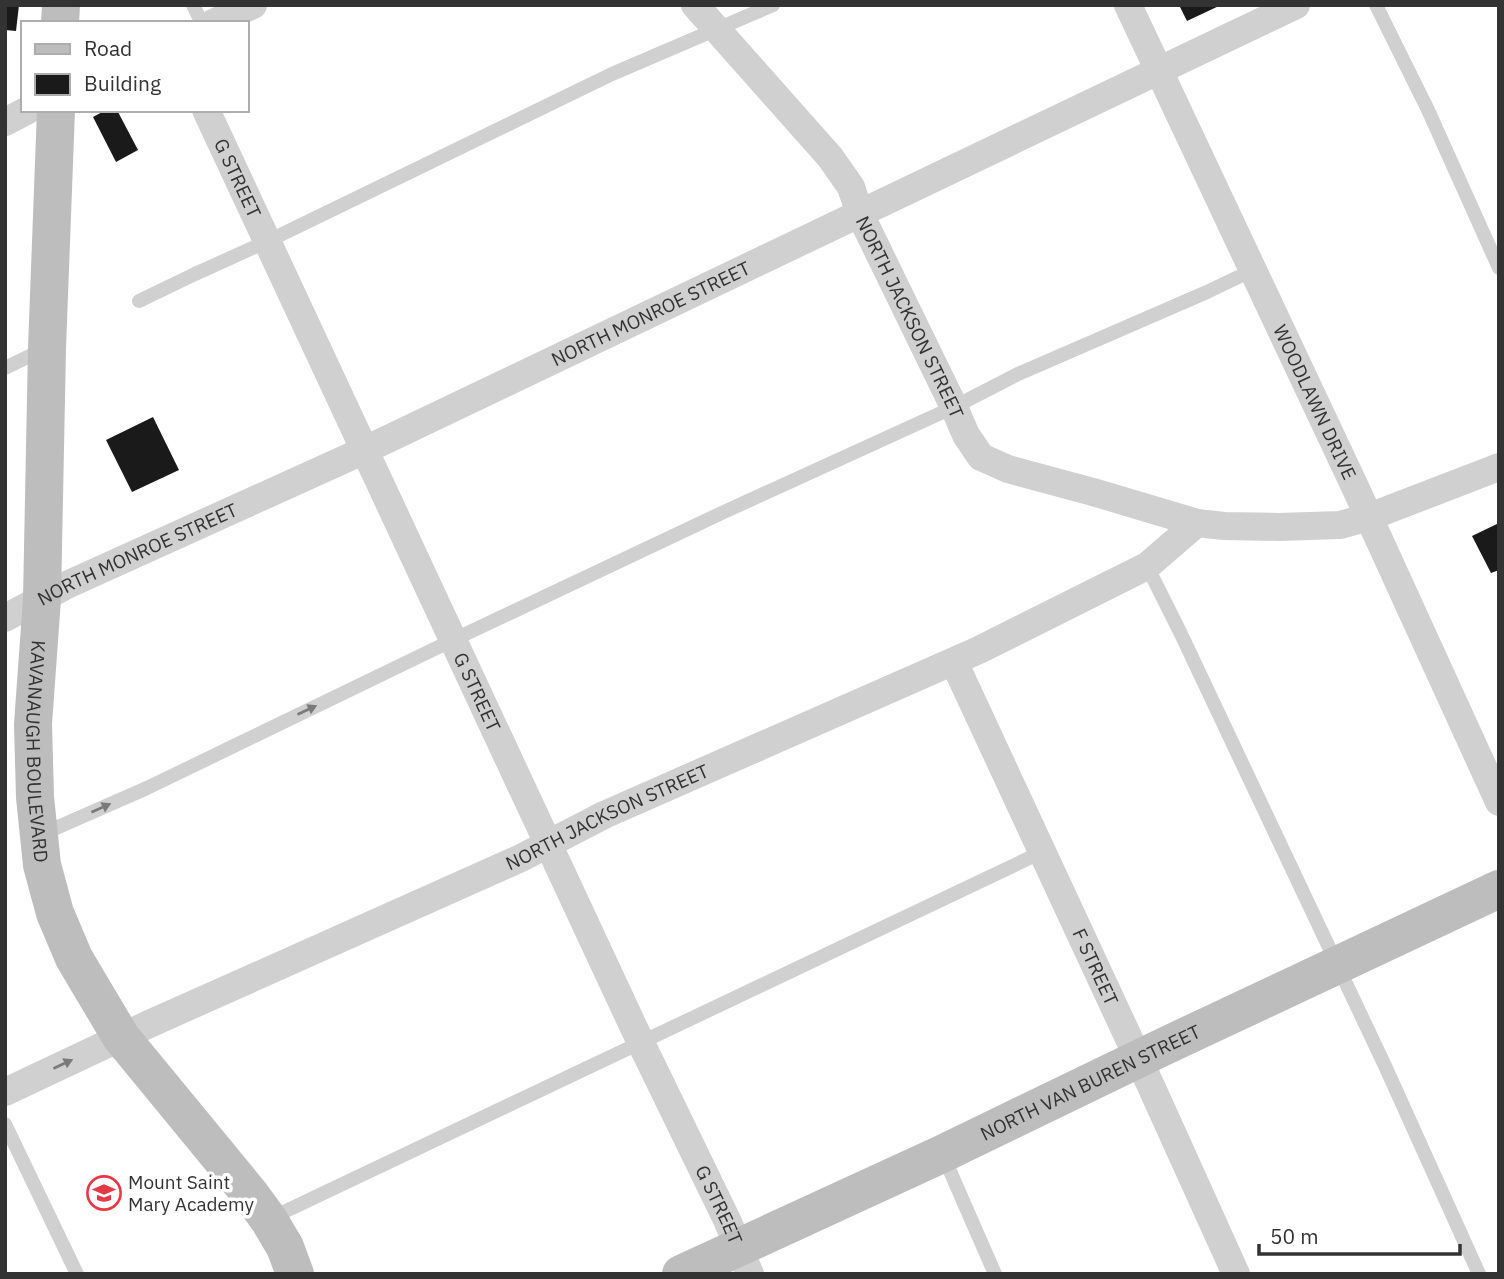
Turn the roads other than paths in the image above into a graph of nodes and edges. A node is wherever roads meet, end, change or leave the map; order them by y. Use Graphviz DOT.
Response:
graph roads {
  1 [pos="193,5"];
  2 [pos="253,5"];
  3 [pos="695,5"];
  4 [pos="773,5"];
  5 [pos="1128,5"];
  6 [pos="1296,5"];
  7 [pos="1377,5"];
  8 [pos="201,21"];
  9 [pos="217,21"];
  10 [pos="716,29"];
  11 [pos="1158,72"];
  12 [pos="24,112"];
  13 [pos="56,112"];
  14 [pos="207,112"];
  15 [pos="5,122"];
  16 [pos="860,214"];
  17 [pos="268,242"];
  18 [pos="1499,268"];
  19 [pos="1253,270"];
  20 [pos="139,301"];
  21 [pos="47,348"];
  22 [pos="5,368"];
  23 [pos="954,407"];
  24 [pos="365,450"];
  25 [pos="1499,467"];
  26 [pos="1369,517"];
  27 [pos="1197,523"];
  28 [pos="1147,566"];
  29 [pos="42,599"];
  30 [pos="5,618"];
  31 [pos="453,640"];
  32 [pos="954,662"];
  33 [pos="1499,802"];
  34 [pos="39,835"];
  35 [pos="549,844"];
  36 [pos="1042,852"];
  37 [pos="1499,890"];
  38 [pos="1338,966"];
  39 [pos="121,1037"];
  40 [pos="641,1043"];
  41 [pos="1138,1059"];
  42 [pos="5,1092"];
  43 [pos="5,1124"];
  44 [pos="942,1154"];
  45 [pos="269,1220"];
  46 [pos="744,1260"];
  47 [pos="77,1274"];
  48 [pos="295,1274"];
  49 [pos="681,1274"];
  50 [pos="995,1274"];
  51 [pos="1236,1274"];
  52 [pos="1479,1274"];
  1 -- 8 [label="lane"];
  2 -- 9 [label="street"];
  3 -- 10 [label="street, NORTH JACKSON STREET"];
  4 -- 10 [label="lane"];
  5 -- 11 [label="street, WOODLAWN DRIVE"];
  6 -- 11 [label="street, NORTH MONROE STREET"];
  7 -- 18 [label="lane"];
  10 -- 16 [label="street, NORTH JACKSON STREET"];
  10 -- 17 [label="lane"];
  11 -- 16 [label="street, NORTH MONROE STREET"];
  11 -- 19 [label="street, WOODLAWN DRIVE"];
  12 -- 15 [label="street"];
  13 -- 21 [label="street, KAVANAUGH BOULEVARD"];
  14 -- 17 [label="street, G STREET"];
  16 -- 23 [label="street, NORTH JACKSON STREET"];
  16 -- 24 [label="street, NORTH MONROE STREET"];
  17 -- 20 [label="lane"];
  17 -- 24 [label="street, G STREET"];
  19 -- 23 [label="lane"];
  19 -- 26 [label="street, WOODLAWN DRIVE"];
  21 -- 22 [label="lane"];
  21 -- 29 [label="street, KAVANAUGH BOULEVARD"];
  23 -- 27 [label="street, NORTH JACKSON STREET"];
  23 -- 31 [label="lane"];
  24 -- 29 [label="street, NORTH MONROE STREET"];
  24 -- 31 [label="street, G STREET"];
  25 -- 26 [label="street, NORTH JACKSON STREET"];
  26 -- 27 [label="street, NORTH JACKSON STREET"];
  26 -- 33 [label="street, WOODLAWN DRIVE"];
  27 -- 28 [label="street, NORTH JACKSON STREET"];
  28 -- 32 [label="street, NORTH JACKSON STREET"];
  28 -- 38 [label="lane"];
  29 -- 30 [label="street, NORTH MONROE STREET"];
  29 -- 34 [label="street, KAVANAUGH BOULEVARD"];
  34 -- 31 [label="lane, one-way"];
  31 -- 35 [label="street, G STREET"];
  32 -- 35 [label="street, NORTH JACKSON STREET"];
  32 -- 36 [label="street, F STREET"];
  34 -- 39 [label="street, KAVANAUGH BOULEVARD"];
  35 -- 39 [label="street, NORTH JACKSON STREET"];
  35 -- 40 [label="street, G STREET"];
  36 -- 40 [label="lane"];
  36 -- 41 [label="street, F STREET"];
  37 -- 38 [label="street, NORTH VAN BUREN STREET"];
  38 -- 41 [label="street, NORTH VAN BUREN STREET"];
  38 -- 52 [label="lane"];
  42 -- 39 [label="street, NORTH JACKSON STREET, one-way"];
  39 -- 45 [label="street, KAVANAUGH BOULEVARD"];
  40 -- 45 [label="lane"];
  40 -- 46 [label="street, G STREET"];
  41 -- 44 [label="street, NORTH VAN BUREN STREET"];
  41 -- 51 [label="street, F STREET"];
  43 -- 47 [label="lane"];
  44 -- 46 [label="street, NORTH VAN BUREN STREET"];
  44 -- 50 [label="lane"];
  45 -- 48 [label="street, KAVANAUGH BOULEVARD"];
  46 -- 49 [label="street, NORTH VAN BUREN STREET"];
}
